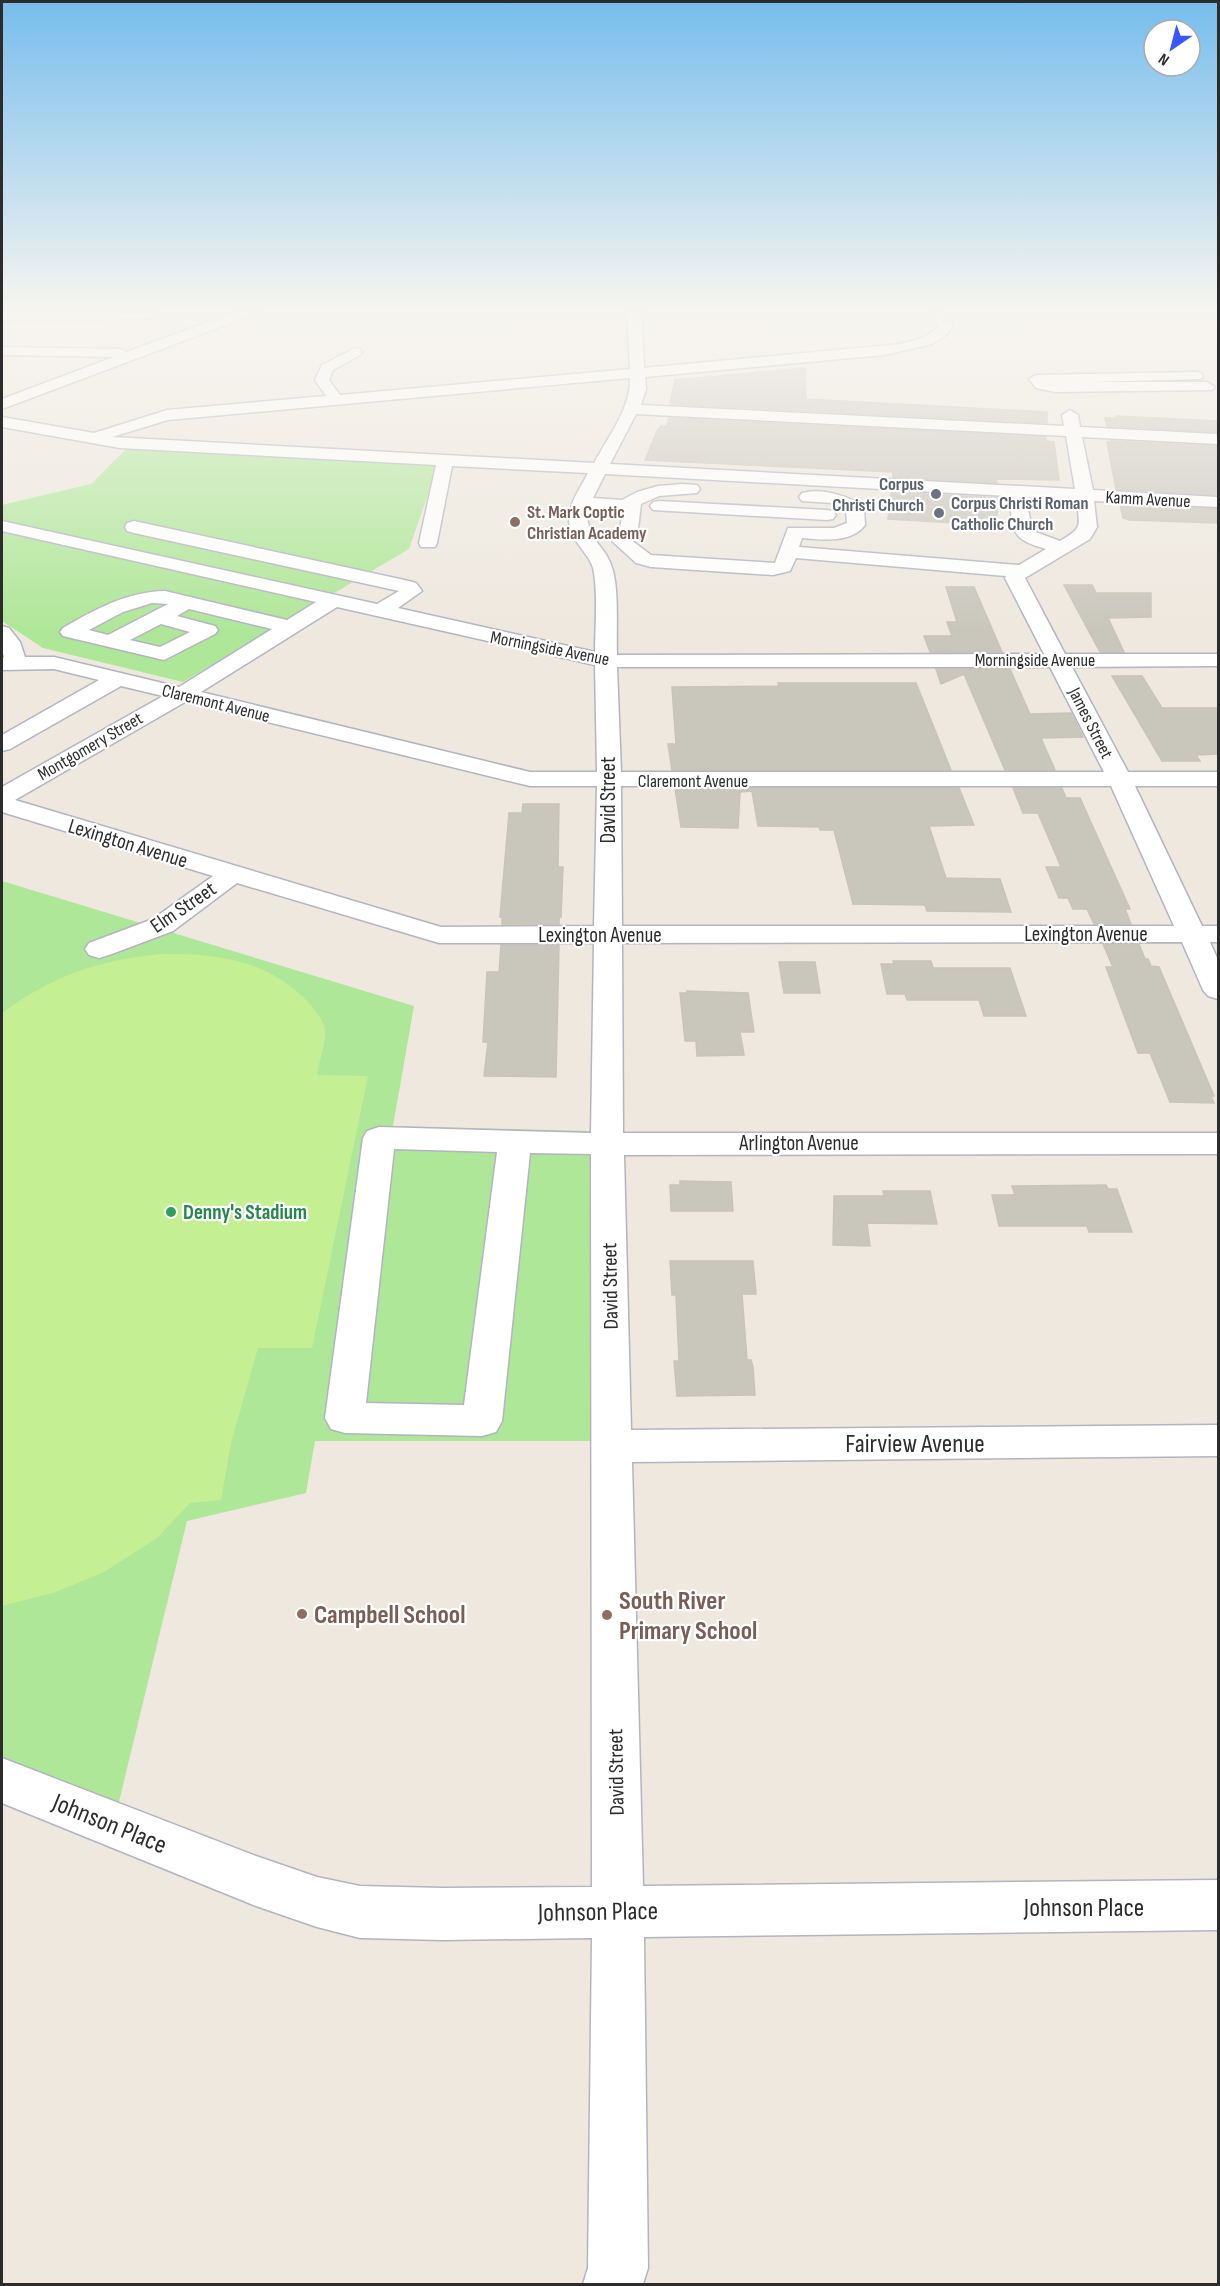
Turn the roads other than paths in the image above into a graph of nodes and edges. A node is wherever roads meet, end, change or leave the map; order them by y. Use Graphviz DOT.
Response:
graph roads {
  1 [pos="158,418"];
  2 [pos="626,418"];
  3 [pos="904,418"];
  4 [pos="2,422"];
  5 [pos="1072,423"];
  6 [pos="93,438"];
  7 [pos="1218,439"];
  8 [pos="445,461"];
  9 [pos="600,469"];
  10 [pos="1015,491"];
  11 [pos="1085,495"];
  12 [pos="1218,502"];
  13 [pos="582,503"];
  14 [pos="629,512"];
  15 [pos="2,526"];
  16 [pos="134,527"];
  17 [pos="748,529"];
  18 [pos="771,531"];
  19 [pos="795,532"];
  20 [pos="621,541"];
  21 [pos="428,543"];
  22 [pos="587,545"];
  23 [pos="1062,547"];
  24 [pos="789,552"];
  25 [pos="1022,571"];
  26 [pos="394,584"];
  27 [pos="332,601"];
  28 [pos="186,602"];
  29 [pos="356,606"];
  30 [pos="379,611"];
  31 [pos="158,618"];
  32 [pos="290,627"];
  33 [pos="2,632"];
  34 [pos="111,642"];
  35 [pos="1059,660"];
  36 [pos="1218,660"];
  37 [pos="606,661"];
  38 [pos="9,664"];
  39 [pos="119,678"];
  40 [pos="181,694"];
  41 [pos="2,744"];
  42 [pos="1218,779"];
  43 [pos="1120,780"];
  44 [pos="609,781"];
  45 [pos="2,797"];
  46 [pos="2,804"];
  47 [pos="232,874"];
  48 [pos="1191,934"];
  49 [pos="1218,934"];
  50 [pos="608,935"];
  51 [pos="99,949"];
  52 [pos="1218,990"];
  53 [pos="515,1141"];
  54 [pos="1218,1143"];
  55 [pos="608,1144"];
  56 [pos="1218,1441"];
  57 [pos="612,1446"];
  58 [pos="2,1780"];
  59 [pos="1218,1905"];
  60 [pos="618,1910"];
  61 [pos="614,2284"];
  1 -- 6 [label="street"];
  2 -- 9 [label="street, David Street"];
  3 -- 5 [label="street"];
  4 -- 6 [label="street, Kamm Avenue"];
  5 -- 7 [label="street"];
  5 -- 11 [label="street"];
  6 -- 8 [label="street, Kamm Avenue"];
  8 -- 9 [label="street, Kamm Avenue"];
  8 -- 21 [label="street"];
  9 -- 10 [label="street, Kamm Avenue"];
  9 -- 13 [label="street, David Street"];
  10 -- 11 [label="street, Kamm Avenue"];
  10 -- 23 [label="street"];
  11 -- 12 [label="street, Kamm Avenue"];
  11 -- 23 [label="street"];
  13 -- 14 [label="street"];
  13 -- 22 [label="street, David Street"];
  14 -- 17 [label="street"];
  14 -- 19 [label="street"];
  14 -- 20 [label="street"];
  15 -- 27 [label="street, Morningside Avenue"];
  16 -- 26 [label="street"];
  18 -- 19 [label="street"];
  19 -- 24 [label="street"];
  20 -- 22 [label="street"];
  20 -- 24 [label="street"];
  22 -- 37 [label="street, David Street"];
  23 -- 25 [label="street"];
  24 -- 25 [label="street"];
  25 -- 35 [label="street, James Street"];
  26 -- 29 [label="street"];
  26 -- 30 [label="street"];
  27 -- 29 [label="street, Morningside Avenue"];
  27 -- 32 [label="street, Montgomery Street"];
  28 -- 31 [label="street"];
  28 -- 32 [label="street"];
  28 -- 34 [label="street"];
  29 -- 30 [label="street, Morningside Avenue"];
  30 -- 37 [label="street, Morningside Avenue"];
  31 -- 34 [label="street"];
  31 -- 34 [label="street"];
  32 -- 40 [label="street, Montgomery Street"];
  33 -- 38 [label="street"];
  35 -- 36 [label="street, Morningside Avenue"];
  35 -- 37 [label="street, Morningside Avenue"];
  35 -- 43 [label="street, James Street"];
  37 -- 44 [label="street, David Street"];
  38 -- 39 [label="street, Claremont Avenue"];
  39 -- 40 [label="street, Claremont Avenue"];
  39 -- 41 [label="street"];
  40 -- 44 [label="street, Claremont Avenue"];
  40 -- 45 [label="street, Montgomery Street"];
  42 -- 43 [label="street, Claremont Avenue"];
  43 -- 44 [label="street, Claremont Avenue"];
  43 -- 48 [label="street, James Street"];
  44 -- 50 [label="street, David Street"];
  46 -- 47 [label="street, Lexington Avenue"];
  47 -- 50 [label="street, Lexington Avenue"];
  47 -- 51 [label="street, Elm Street"];
  48 -- 49 [label="street, Lexington Avenue"];
  48 -- 50 [label="street, Lexington Avenue"];
  48 -- 52 [label="street, James Street"];
  50 -- 55 [label="street, David Street"];
  53 -- 53 [label="street, Arlington Avenue"];
  53 -- 55 [label="street, Arlington Avenue"];
  54 -- 55 [label="street, Arlington Avenue"];
  55 -- 57 [label="street, David Street"];
  56 -- 57 [label="street, Fairview Avenue"];
  57 -- 60 [label="street, David Street"];
  58 -- 60 [label="street, Johnson Place"];
  59 -- 60 [label="street, Johnson Place"];
  60 -- 61 [label="street, David Street"];
}
